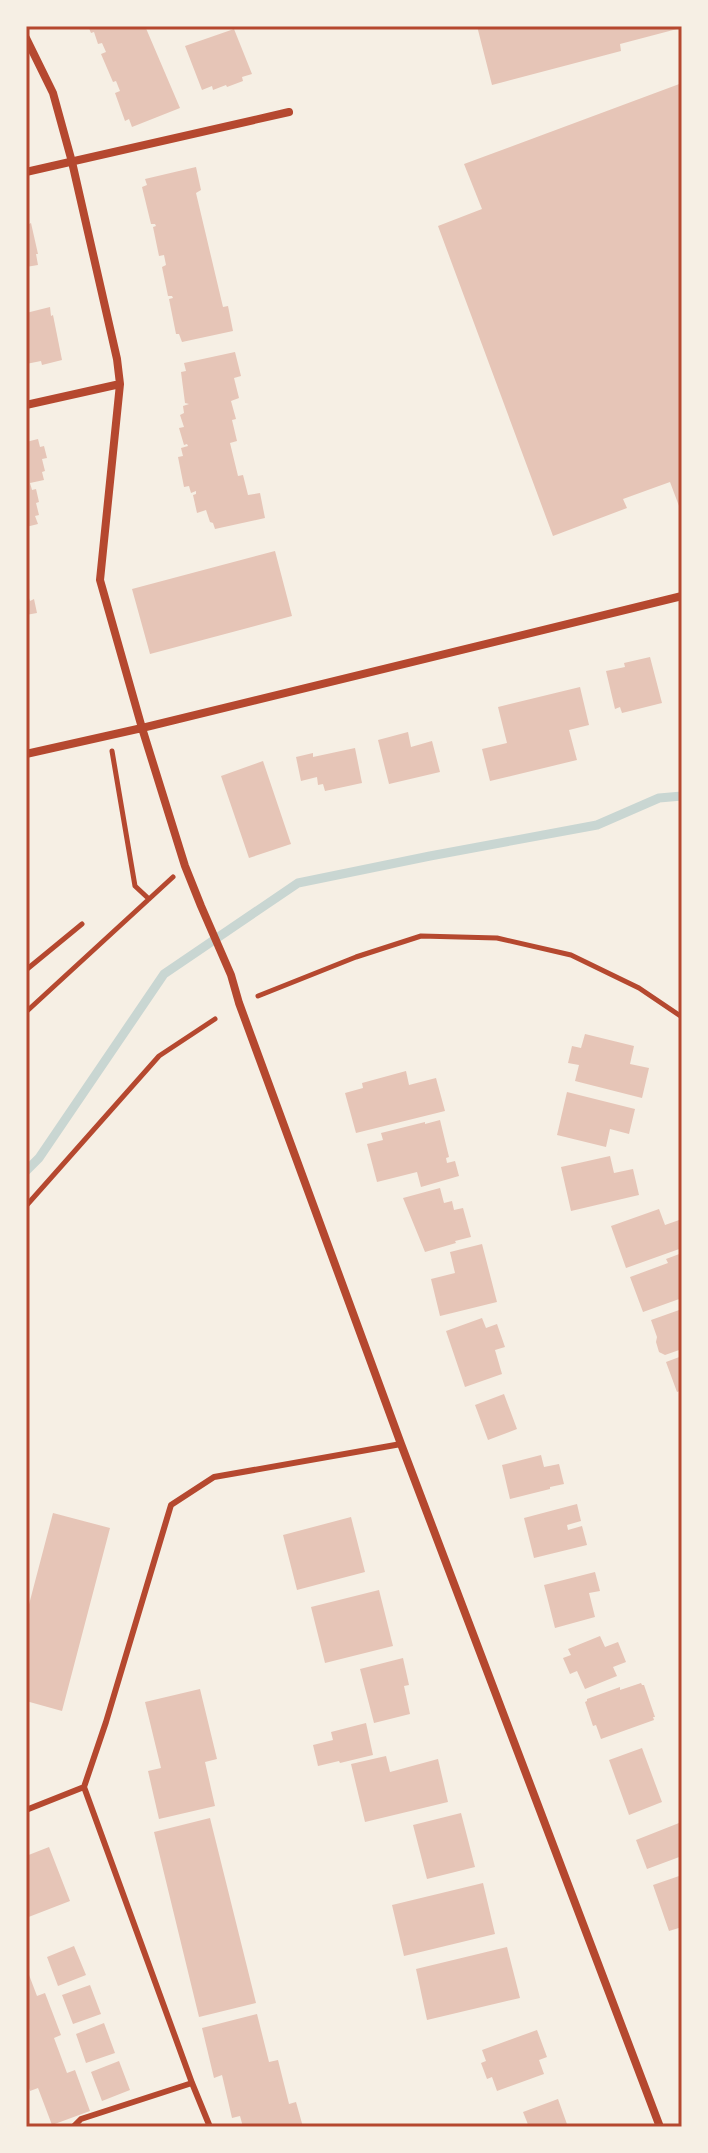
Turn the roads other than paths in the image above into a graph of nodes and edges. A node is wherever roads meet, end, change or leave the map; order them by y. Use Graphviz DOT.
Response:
graph roads {
  1 [pos="26,38"];
  2 [pos="289,112"];
  3 [pos="72,162"];
  4 [pos="26,172"];
  5 [pos="120,384"];
  6 [pos="26,405"];
  7 [pos="682,596"];
  8 [pos="142,728"];
  9 [pos="26,754"];
  10 [pos="401,1444"];
  11 [pos="84,1787"];
  12 [pos="26,1810"];
  13 [pos="192,2083"];
  14 [pos="73,2127"];
  15 [pos="210,2127"];
  16 [pos="660,2127"];
  1 -- 3 [label="street"];
  2 -- 3 [label="street"];
  3 -- 4 [label="street"];
  3 -- 5 [label="street"];
  5 -- 6 [label="street"];
  5 -- 8 [label="street"];
  7 -- 8 [label="street"];
  8 -- 9 [label="street"];
  8 -- 10 [label="street"];
  10 -- 11 [label="lane"];
  10 -- 16 [label="street"];
  11 -- 12 [label="lane"];
  11 -- 13 [label="lane"];
  13 -- 14 [label="lane"];
  13 -- 15 [label="lane"];
}
